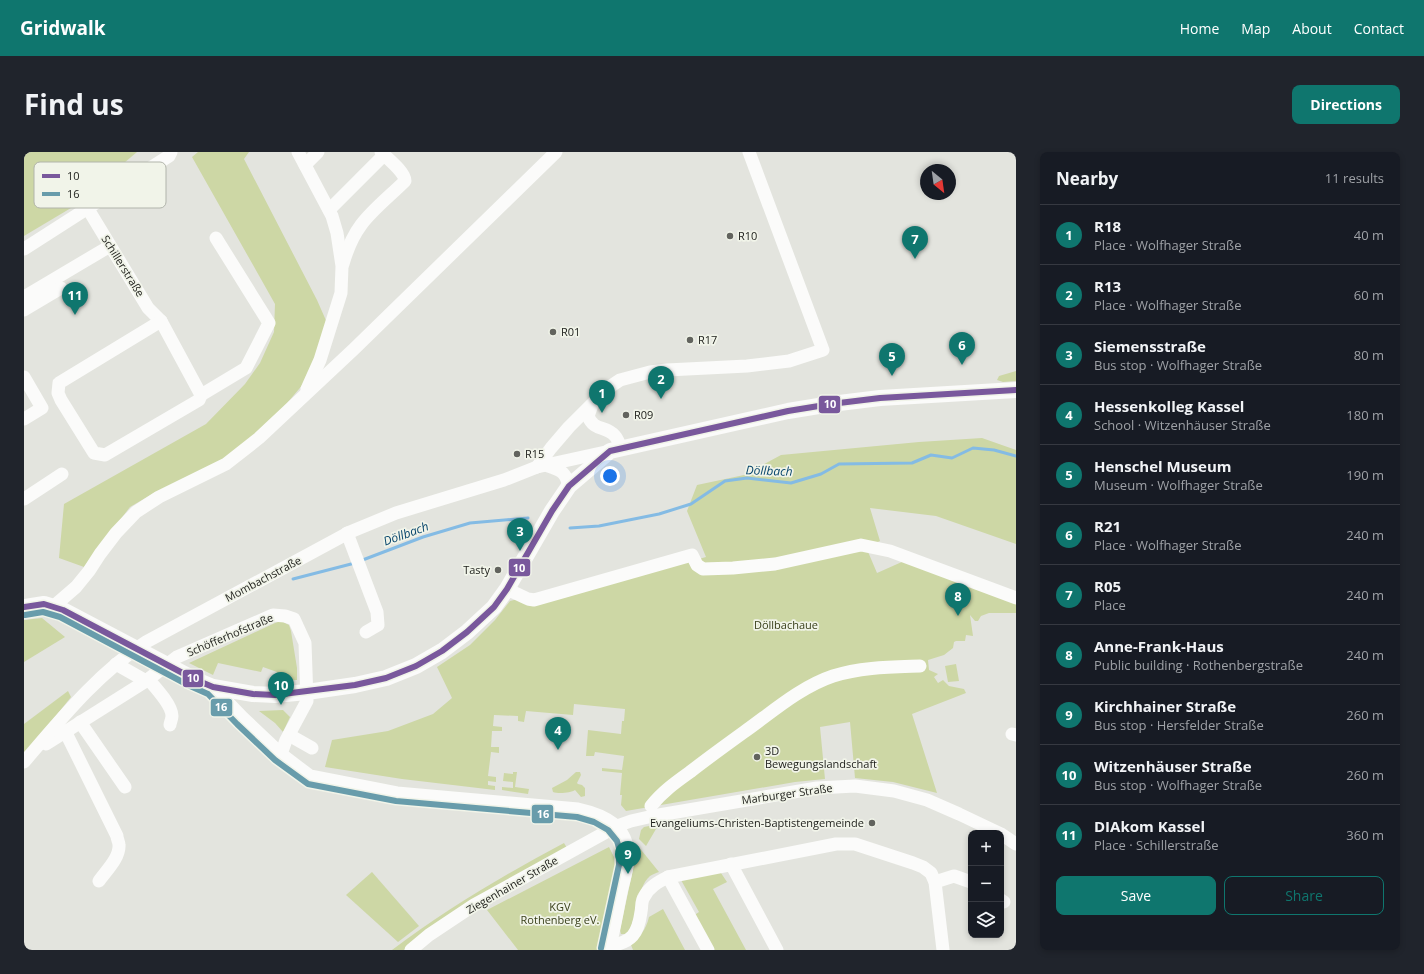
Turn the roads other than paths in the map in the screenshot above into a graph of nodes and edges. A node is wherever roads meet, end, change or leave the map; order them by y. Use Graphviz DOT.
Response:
graph roads {
  1 [pos="171,152"];
  2 [pos="298,152"];
  3 [pos="318,152"];
  4 [pos="556,152"];
  5 [pos="749,152"];
  6 [pos="383,154"];
  7 [pos="160,162"];
  8 [pos="305,165"];
  9 [pos="88,209"];
  10 [pos="329,210"];
  11 [pos="216,238"];
  12 [pos="110,246"];
  13 [pos="24,250"];
  14 [pos="342,266"];
  15 [pos="60,288"];
  16 [pos="24,297"];
  17 [pos="24,310"];
  18 [pos="160,321"];
  19 [pos="24,377"];
  20 [pos="1016,390"];
  21 [pos="201,395"];
  22 [pos="303,397"];
  23 [pos="592,405"];
  24 [pos="24,419"];
  25 [pos="615,449"];
  26 [pos="541,466"];
  27 [pos="62,474"];
  28 [pos="569,486"];
  29 [pos="24,499"];
  30 [pos="347,533"];
  31 [pos="507,589"];
  32 [pos="1016,598"];
  33 [pos="24,607"];
  34 [pos="57,607"];
  35 [pos="366,632"];
  36 [pos="116,664"];
  37 [pos="920,666"];
  38 [pos="147,680"];
  39 [pos="213,687"];
  40 [pos="307,692"];
  41 [pos="80,722"];
  42 [pos="170,726"];
  43 [pos="65,731"];
  44 [pos="289,735"];
  45 [pos="312,748"];
  46 [pos="33,752"];
  47 [pos="281,754"];
  48 [pos="24,762"];
  49 [pos="125,788"];
  50 [pos="648,808"];
  51 [pos="617,826"];
  52 [pos="992,830"];
  53 [pos="1004,836"];
  54 [pos="1016,844"];
  55 [pos="731,864"];
  56 [pos="668,877"];
  57 [pos="99,881"];
  58 [pos="968,881"];
  59 [pos="935,882"];
  60 [pos="610,948"];
  61 [pos="411,950"];
  62 [pos="708,950"];
  63 [pos="777,950"];
  64 [pos="944,950"];
  1 -- 7 [label="street"];
  2 -- 8 [label="street"];
  3 -- 8 [label="street"];
  4 -- 22 [label="street"];
  5 -- 23 [label="street"];
  6 -- 10 [label="street"];
  6 -- 14 [label="street"];
  8 -- 10 [label="street"];
  9 -- 12 [label="street, Schillerstraße"];
  9 -- 13 [label="street"];
  10 -- 14 [label="street"];
  11 -- 21 [label="street"];
  12 -- 16 [label="street"];
  12 -- 18 [label="street, Schillerstraße"];
  14 -- 22 [label="street"];
  15 -- 17 [label="street"];
  18 -- 21 [label="street, Schillerstraße"];
  18 -- 21 [label="street"];
  19 -- 24 [label="street"];
  20 -- 25 [label="main road"];
  22 -- 34 [label="street"];
  23 -- 25 [label="street"];
  23 -- 26 [label="street"];
  25 -- 26 [label="street, Mombachstraße"];
  25 -- 28 [label="main road"];
  26 -- 28 [label="street"];
  26 -- 30 [label="street, Mombachstraße"];
  27 -- 29 [label="street"];
  28 -- 31 [label="main road"];
  30 -- 35 [label="street"];
  30 -- 36 [label="street, Mombachstraße"];
  31 -- 32 [label="street"];
  31 -- 40 [label="main road"];
  33 -- 34 [label="main road"];
  34 -- 39 [label="main road"];
  36 -- 38 [label="street"];
  36 -- 46 [label="street, Mombachstraße"];
  37 -- 50 [label="street"];
  38 -- 40 [label="street, Schöfferhofstraße"];
  38 -- 41 [label="street, Schöfferhofstraße"];
  38 -- 42 [label="street"];
  39 -- 40 [label="main road"];
  39 -- 47 [label="street"];
  40 -- 44 [label="street"];
  41 -- 43 [label="street, Schöfferhofstraße"];
  41 -- 49 [label="street"];
  43 -- 46 [label="street, Schöfferhofstraße"];
  43 -- 57 [label="street"];
  44 -- 45 [label="street"];
  44 -- 47 [label="street"];
  46 -- 48 [label="street, Mombachstraße"];
  47 -- 51 [label="street"];
  50 -- 51 [label="street, Marburger Straße"];
  50 -- 52 [label="street, Marburger Straße"];
  51 -- 60 [label="street"];
  51 -- 61 [label="street, Ziegenhainer Straße"];
  53 -- 54 [label="street, Marburger Straße"];
  55 -- 56 [label="street"];
  55 -- 59 [label="street"];
  55 -- 63 [label="street"];
  56 -- 60 [label="street"];
  56 -- 62 [label="street"];
  58 -- 59 [label="street"];
  59 -- 64 [label="street"];
}
